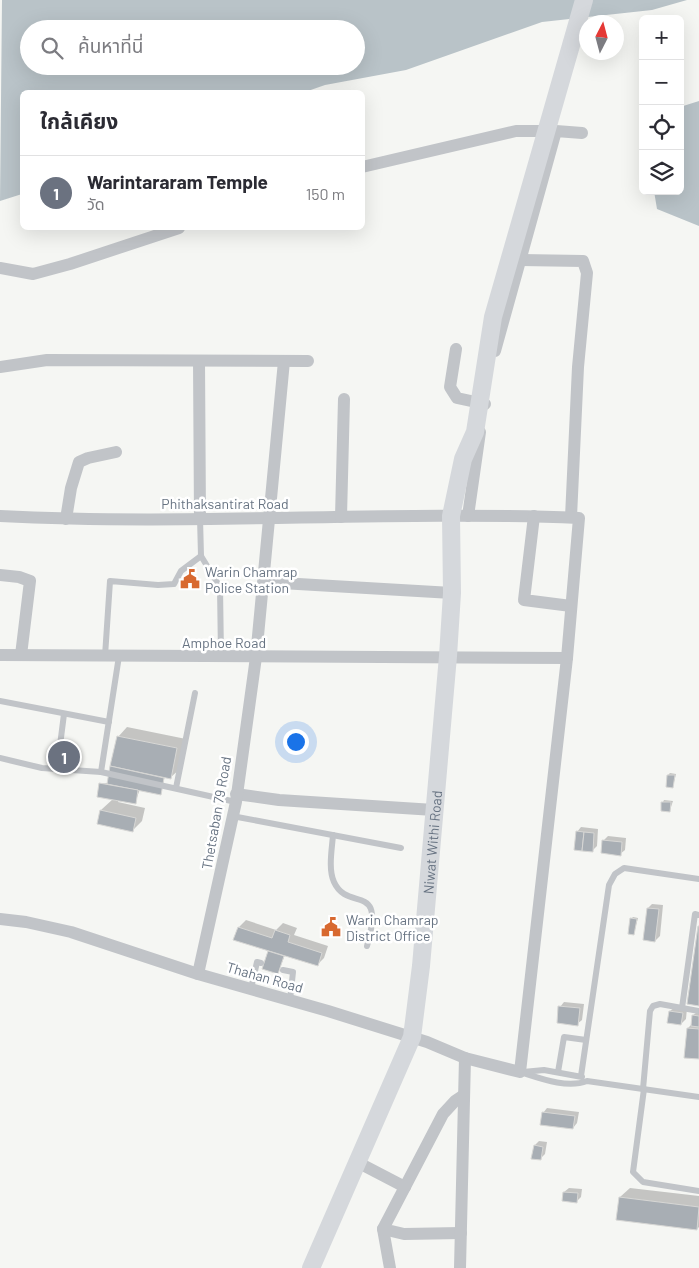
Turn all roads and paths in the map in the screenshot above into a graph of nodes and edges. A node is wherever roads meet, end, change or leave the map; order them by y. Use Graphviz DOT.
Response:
graph roads {
  1 [pos="584,0"];
  2 [pos="556,131"];
  3 [pos="582,133"];
  4 [pos="365,166"];
  5 [pos="173,230"];
  6 [pos="521,260"];
  7 [pos="0,268"];
  8 [pos="456,349"];
  9 [pos="284,361"];
  10 [pos="308,361"];
  11 [pos="199,362"];
  12 [pos="0,368"];
  13 [pos="344,399"];
  14 [pos="485,404"];
  15 [pos="116,452"];
  16 [pos="0,516"];
  17 [pos="459,516"];
  18 [pos="534,516"];
  19 [pos="271,517"];
  20 [pos="341,517"];
  21 [pos="571,517"];
  22 [pos="200,518"];
  23 [pos="66,519"];
  24 [pos="201,556"];
  25 [pos="0,575"];
  26 [pos="264,582"];
  27 [pos="452,593"];
  28 [pos="571,606"];
  29 [pos="0,655"];
  30 [pos="21,655"];
  31 [pos="105,656"];
  32 [pos="119,656"];
  33 [pos="221,656"];
  34 [pos="448,656"];
  35 [pos="256,657"];
  36 [pos="567,658"];
  37 [pos="195,693"];
  38 [pos="0,701"];
  39 [pos="64,714"];
  40 [pos="109,722"];
  41 [pos="0,758"];
  42 [pos="57,769"];
  43 [pos="101,772"];
  44 [pos="176,788"];
  45 [pos="236,798"];
  46 [pos="434,810"];
  47 [pos="232,816"];
  48 [pos="332,835"];
  49 [pos="401,848"];
  50 [pos="699,879"];
  51 [pos="699,915"];
  52 [pos="0,919"];
  53 [pos="367,946"];
  54 [pos="261,964"];
  55 [pos="283,970"];
  56 [pos="198,974"];
  57 [pos="251,989"];
  58 [pos="290,1000"];
  59 [pos="682,1008"];
  60 [pos="699,1011"];
  61 [pos="412,1037"];
  62 [pos="586,1040"];
  63 [pos="465,1058"];
  64 [pos="520,1072"];
  65 [pos="558,1072"];
  66 [pos="581,1076"];
  67 [pos="587,1081"];
  68 [pos="644,1089"];
  69 [pos="464,1095"];
  70 [pos="699,1097"];
  71 [pos="357,1162"];
  72 [pos="404,1187"];
  73 [pos="699,1191"];
  74 [pos="383,1229"];
  75 [pos="461,1233"];
  76 [pos="311,1268"];
  77 [pos="390,1268"];
  78 [pos="460,1268"];
  1 -- 17 [label="main road, Niwat Withi Road"];
  2 -- 3 [label="street"];
  2 -- 4 [label="street"];
  2 -- 6 [label="street"];
  5 -- 7 [label="street"];
  6 -- 14 [label="street"];
  6 -- 21 [label="street"];
  8 -- 14 [label="street"];
  9 -- 10 [label="street"];
  9 -- 11 [label="street"];
  9 -- 19 [label="street, Thetsaban 79 Road"];
  11 -- 12 [label="street"];
  11 -- 22 [label="street"];
  13 -- 20 [label="street"];
  14 -- 17 [label="street"];
  15 -- 23 [label="street"];
  16 -- 23 [label="street, Phithaksantirat Road"];
  17 -- 18 [label="street, Phithaksantirat Road"];
  17 -- 20 [label="street, Phithaksantirat Road"];
  17 -- 27 [label="main road, Niwat Withi Road"];
  18 -- 21 [label="street, Phithaksantirat Road"];
  18 -- 28 [label="street"];
  19 -- 20 [label="street, Phithaksantirat Road"];
  19 -- 22 [label="street, Phithaksantirat Road"];
  19 -- 26 [label="street, Thetsaban 79 Road"];
  21 -- 28 [label="street"];
  22 -- 23 [label="street, Phithaksantirat Road"];
  22 -- 24 [label="lane"];
  24 -- 31 [label="lane"];
  24 -- 33 [label="lane"];
  25 -- 30 [label="street"];
  26 -- 27 [label="street"];
  26 -- 35 [label="street, Thetsaban 79 Road"];
  27 -- 34 [label="main road, Niwat Withi Road"];
  28 -- 36 [label="street"];
  29 -- 30 [label="street, Amphoe Road"];
  30 -- 31 [label="street, Amphoe Road"];
  31 -- 32 [label="street, Amphoe Road"];
  32 -- 33 [label="street, Amphoe Road"];
  32 -- 40 [label="lane"];
  33 -- 35 [label="street, Amphoe Road"];
  34 -- 35 [label="street, Amphoe Road"];
  34 -- 36 [label="street, Amphoe Road"];
  34 -- 46 [label="main road, Niwat Withi Road"];
  35 -- 45 [label="street, Thetsaban 79 Road"];
  36 -- 64 [label="street"];
  37 -- 44 [label="lane"];
  38 -- 39 [label="lane"];
  39 -- 40 [label="lane"];
  39 -- 42 [label="lane"];
  40 -- 43 [label="lane"];
  41 -- 42 [label="lane"];
  42 -- 43 [label="lane"];
  43 -- 44 [label="lane"];
  44 -- 45 [label="lane"];
  45 -- 46 [label="street"];
  45 -- 47 [label="street, Thetsaban 79 Road"];
  46 -- 61 [label="main road, Niwat Withi Road"];
  47 -- 48 [label="lane"];
  47 -- 56 [label="street, Thetsaban 79 Road"];
  48 -- 49 [label="lane"];
  48 -- 53 [label="lane"];
  50 -- 62 [label="lane"];
  51 -- 59 [label="lane"];
  52 -- 56 [label="street, Thahan Road"];
  54 -- 57 [label="lane"];
  55 -- 58 [label="lane"];
  56 -- 57 [label="street, Thahan Road"];
  57 -- 58 [label="street, Thahan Road"];
  58 -- 61 [label="street, Thahan Road"];
  59 -- 60 [label="lane"];
  59 -- 68 [label="lane"];
  61 -- 63 [label="street, Thahan Road"];
  61 -- 71 [label="main road, Niwat Withi Road"];
  62 -- 65 [label="lane"];
  62 -- 66 [label="lane"];
  63 -- 64 [label="street, Thahan Road"];
  63 -- 69 [label="street"];
  64 -- 65 [label="lane"];
  64 -- 67 [label="lane"];
  65 -- 66 [label="lane"];
  66 -- 67 [label="lane"];
  67 -- 68 [label="lane"];
  68 -- 70 [label="lane"];
  68 -- 73 [label="lane"];
  69 -- 72 [label="street"];
  69 -- 75 [label="street"];
  71 -- 72 [label="street"];
  71 -- 76 [label="main road, Niwat Withi Road"];
  72 -- 74 [label="street"];
  74 -- 75 [label="street"];
  74 -- 77 [label="street"];
  75 -- 78 [label="street"];
}
